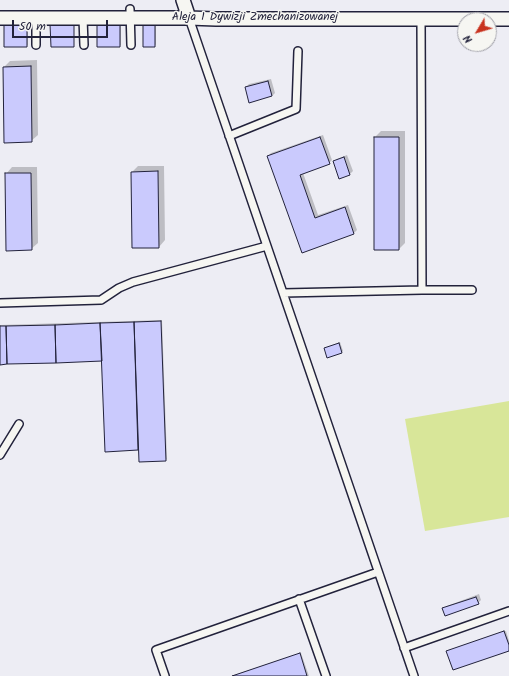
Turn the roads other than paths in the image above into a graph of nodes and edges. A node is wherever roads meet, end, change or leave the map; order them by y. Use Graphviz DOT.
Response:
graph roads {
  1 [pos="183,0"];
  2 [pos="131,13"];
  3 [pos="0,18"];
  4 [pos="36,18"];
  5 [pos="83,18"];
  6 [pos="190,18"];
  7 [pos="421,18"];
  8 [pos="509,19"];
  9 [pos="36,45"];
  10 [pos="84,45"];
  11 [pos="131,45"];
  12 [pos="298,51"];
  13 [pos="229,136"];
  14 [pos="267,246"];
  15 [pos="422,290"];
  16 [pos="472,290"];
  17 [pos="283,293"];
  18 [pos="0,303"];
  19 [pos="19,424"];
  20 [pos="0,455"];
  21 [pos="378,572"];
  22 [pos="299,599"];
  23 [pos="509,611"];
  24 [pos="404,648"];
  25 [pos="165,676"];
  26 [pos="326,676"];
  27 [pos="414,676"];
  1 -- 6 [label="street"];
  2 -- 5 [label="street, Aleja 1 Dywizji Zmechanizowanej"];
  2 -- 6 [label="street, Aleja 1 Dywizji Zmechanizowanej"];
  2 -- 11 [label="lane"];
  3 -- 4 [label="street, Aleja 1 Dywizji Zmechanizowanej"];
  4 -- 5 [label="street, Aleja 1 Dywizji Zmechanizowanej"];
  4 -- 9 [label="lane"];
  5 -- 10 [label="lane"];
  6 -- 7 [label="street, Aleja 1 Dywizji Zmechanizowanej"];
  6 -- 13 [label="lane"];
  7 -- 8 [label="street, Aleja 1 Dywizji Zmechanizowanej"];
  7 -- 15 [label="lane"];
  12 -- 13 [label="lane"];
  13 -- 14 [label="lane"];
  14 -- 17 [label="lane"];
  14 -- 18 [label="lane"];
  15 -- 16 [label="lane"];
  15 -- 17 [label="lane"];
  17 -- 21 [label="lane"];
  19 -- 20 [label="lane"];
  21 -- 22 [label="lane"];
  21 -- 24 [label="lane"];
  22 -- 25 [label="lane"];
  22 -- 26 [label="lane"];
  23 -- 24 [label="lane"];
  24 -- 27 [label="lane"];
}
